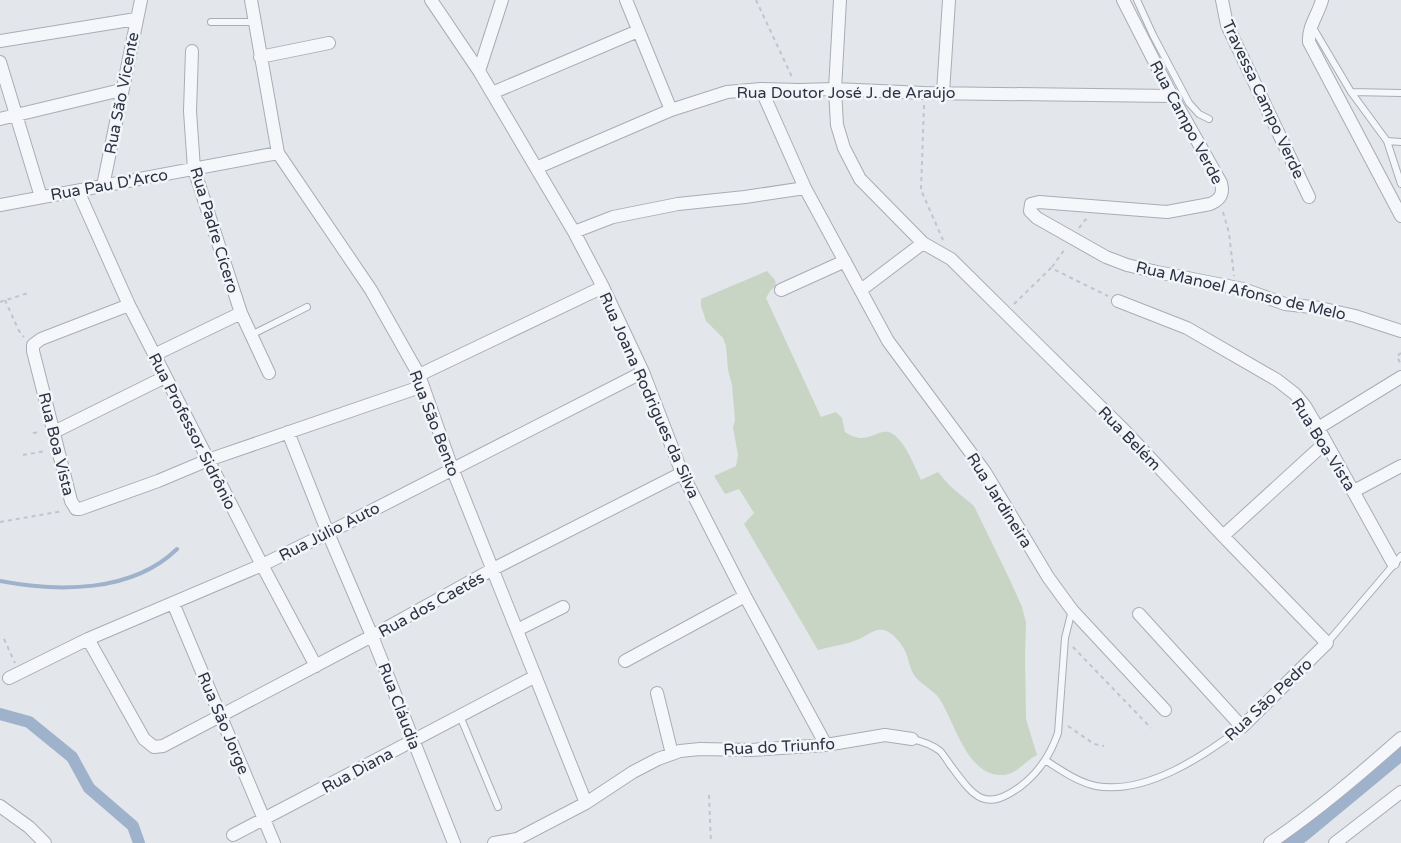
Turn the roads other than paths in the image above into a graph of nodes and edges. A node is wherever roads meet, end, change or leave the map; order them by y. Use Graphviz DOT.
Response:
graph roads {
  1 [pos="141,0"];
  2 [pos="251,0"];
  3 [pos="431,0"];
  4 [pos="502,0"];
  5 [pos="626,0"];
  6 [pos="840,0"];
  7 [pos="949,0"];
  8 [pos="1123,0"];
  9 [pos="1137,0"];
  10 [pos="1222,0"];
  11 [pos="1322,0"];
  12 [pos="136,18"];
  13 [pos="211,22"];
  14 [pos="254,22"];
  15 [pos="1311,24"];
  16 [pos="638,31"];
  17 [pos="0,41"];
  18 [pos="329,43"];
  19 [pos="192,51"];
  20 [pos="260,57"];
  21 [pos="0,62"];
  22 [pos="479,71"];
  23 [pos="761,89"];
  24 [pos="834,89"];
  25 [pos="121,90"];
  26 [pos="1351,92"];
  27 [pos="492,93"];
  28 [pos="943,93"];
  29 [pos="1401,94"];
  30 [pos="1172,96"];
  31 [pos="671,110"];
  32 [pos="15,116"];
  33 [pos="0,119"];
  34 [pos="1209,119"];
  35 [pos="1387,141"];
  36 [pos="1401,142"];
  37 [pos="278,154"];
  38 [pos="194,168"];
  39 [pos="536,168"];
  40 [pos="1401,184"];
  41 [pos="103,186"];
  42 [pos="806,188"];
  43 [pos="78,191"];
  44 [pos="40,197"];
  45 [pos="1309,197"];
  46 [pos="1050,203"];
  47 [pos="0,205"];
  48 [pos="1401,216"];
  49 [pos="574,232"];
  50 [pos="924,243"];
  51 [pos="845,261"];
  52 [pos="603,287"];
  53 [pos="781,290"];
  54 [pos="861,290"];
  55 [pos="1118,301"];
  56 [pos="129,305"];
  57 [pos="307,307"];
  58 [pos="240,313"];
  59 [pos="1401,331"];
  60 [pos="251,336"];
  61 [pos="154,355"];
  62 [pos="643,372"];
  63 [pos="269,373"];
  64 [pos="165,377"];
  65 [pos="1401,377"];
  66 [pos="421,381"];
  67 [pos="1318,428"];
  68 [pos="54,432"];
  69 [pos="288,432"];
  70 [pos="1325,443"];
  71 [pos="208,460"];
  72 [pos="1401,466"];
  73 [pos="452,468"];
  74 [pos="682,473"];
  75 [pos="1354,491"];
  76 [pos="328,533"];
  77 [pos="1223,536"];
  78 [pos="1397,559"];
  79 [pos="262,565"];
  80 [pos="493,569"];
  81 [pos="745,596"];
  82 [pos="173,603"];
  83 [pos="563,607"];
  84 [pos="1072,610"];
  85 [pos="1139,614"];
  86 [pos="517,630"];
  87 [pos="372,636"];
  88 [pos="88,639"];
  89 [pos="1327,643"];
  90 [pos="625,661"];
  91 [pos="316,666"];
  92 [pos="14,675"];
  93 [pos="534,677"];
  94 [pos="657,693"];
  95 [pos="1165,710"];
  96 [pos="220,715"];
  97 [pos="460,716"];
  98 [pos="1242,727"];
  99 [pos="1401,738"];
  100 [pos="912,739"];
  101 [pos="413,740"];
  102 [pos="826,745"];
  103 [pos="672,754"];
  104 [pos="1045,760"];
  105 [pos="1401,792"];
  106 [pos="586,803"];
  107 [pos="0,806"];
  108 [pos="498,807"];
  109 [pos="264,819"];
  110 [pos="232,835"];
  111 [pos="518,841"];
  112 [pos="45,843"];
  113 [pos="274,843"];
  114 [pos="454,843"];
  115 [pos="494,843"];
  116 [pos="1270,843"];
  117 [pos="1335,843"];
  1 -- 12 [label="street, Rua São Vicente"];
  2 -- 14 [label="street, Rua São Bento"];
  3 -- 22 [label="street, Rua Joana Rodrigues da Silva"];
  4 -- 22 [label="street"];
  5 -- 16 [label="street"];
  6 -- 24 [label="street, Rua Belém"];
  7 -- 28 [label="street"];
  8 -- 30 [label="street, Rua Campo Verde"];
  9 -- 34 [label="lane"];
  10 -- 45 [label="street, Travessa Campo Verde"];
  11 -- 15 [label="street"];
  12 -- 17 [label="street"];
  12 -- 25 [label="street, Rua São Vicente"];
  13 -- 14 [label="lane"];
  14 -- 20 [label="street, Rua São Bento"];
  15 -- 26 [label="lane"];
  15 -- 48 [label="street"];
  16 -- 27 [label="street"];
  16 -- 31 [label="street"];
  18 -- 20 [label="street"];
  19 -- 38 [label="street, Rua Padre Cícero"];
  20 -- 37 [label="street, Rua São Bento"];
  21 -- 32 [label="street"];
  22 -- 27 [label="street, Rua Joana Rodrigues da Silva"];
  23 -- 24 [label="street, Rua Doutor José J. de Araújo"];
  23 -- 31 [label="street, Rua Doutor José J. de Araújo"];
  23 -- 42 [label="street, Rua Jardineira"];
  24 -- 28 [label="street, Rua Doutor José J. de Araújo"];
  24 -- 50 [label="street, Rua Belém"];
  25 -- 32 [label="street"];
  25 -- 41 [label="street, Rua São Vicente"];
  26 -- 29 [label="lane"];
  26 -- 35 [label="lane"];
  27 -- 39 [label="street, Rua Joana Rodrigues da Silva"];
  28 -- 30 [label="street, Rua Doutor José J. de Araújo"];
  30 -- 46 [label="street, Rua Campo Verde"];
  31 -- 39 [label="street, Rua Doutor José J. de Araújo"];
  32 -- 33 [label="street"];
  32 -- 44 [label="street"];
  35 -- 36 [label="lane"];
  35 -- 40 [label="lane"];
  37 -- 38 [label="street, Rua Pau D'Arco"];
  37 -- 66 [label="street, Rua São Bento"];
  38 -- 41 [label="street, Rua Pau D'Arco"];
  38 -- 58 [label="street, Rua Padre Cícero"];
  39 -- 49 [label="street, Rua Joana Rodrigues da Silva"];
  41 -- 43 [label="street, Rua Pau D'Arco"];
  42 -- 49 [label="street"];
  42 -- 51 [label="street, Rua Jardineira"];
  43 -- 44 [label="street, Rua Pau D'Arco"];
  43 -- 56 [label="street, Rua Professor Sidrônio"];
  44 -- 47 [label="street, Rua Pau D'Arco"];
  46 -- 59 [label="street, Rua Manoel Afonso de Melo"];
  49 -- 52 [label="street, Rua Joana Rodrigues da Silva"];
  50 -- 54 [label="street"];
  50 -- 77 [label="street, Rua Belém"];
  51 -- 53 [label="street"];
  51 -- 54 [label="street, Rua Jardineira"];
  52 -- 62 [label="street, Rua Joana Rodrigues da Silva"];
  52 -- 66 [label="street, Rua Boa Vista"];
  54 -- 84 [label="street, Rua Jardineira"];
  55 -- 67 [label="street, Rua Boa Vista"];
  56 -- 61 [label="street, Rua Professor Sidrônio"];
  56 -- 68 [label="street, Rua Boa Vista"];
  57 -- 60 [label="lane"];
  58 -- 60 [label="street, Rua Padre Cícero"];
  58 -- 61 [label="street"];
  60 -- 63 [label="street, Rua Padre Cícero"];
  61 -- 64 [label="street, Rua Professor Sidrônio"];
  62 -- 73 [label="street, Rua Júlio Auto"];
  62 -- 74 [label="street, Rua Joana Rodrigues da Silva"];
  64 -- 68 [label="street"];
  64 -- 71 [label="street, Rua Professor Sidrônio"];
  65 -- 67 [label="street"];
  66 -- 69 [label="street, Rua Boa Vista"];
  66 -- 73 [label="street, Rua São Bento"];
  67 -- 70 [label="street, Rua Boa Vista"];
  68 -- 71 [label="street, Rua Boa Vista"];
  69 -- 71 [label="street, Rua Boa Vista"];
  69 -- 76 [label="street, Rua Cláudia"];
  70 -- 75 [label="street, Rua Boa Vista"];
  70 -- 77 [label="street"];
  71 -- 79 [label="street, Rua Professor Sidrônio"];
  72 -- 75 [label="street"];
  73 -- 76 [label="street, Rua Júlio Auto"];
  73 -- 80 [label="street, Rua São Bento"];
  74 -- 80 [label="street, Rua dos Caetés"];
  74 -- 81 [label="street, Rua Joana Rodrigues da Silva"];
  75 -- 78 [label="street, Rua Boa Vista"];
  76 -- 79 [label="street, Rua Júlio Auto"];
  76 -- 87 [label="street, Rua Cláudia"];
  77 -- 89 [label="street, Rua Belém"];
  78 -- 89 [label="lane, Rua São Pedro"];
  79 -- 82 [label="street, Rua Júlio Auto"];
  79 -- 91 [label="street, Rua Professor Sidrônio"];
  80 -- 86 [label="street, Rua São Bento"];
  80 -- 87 [label="street, Rua dos Caetés"];
  81 -- 90 [label="street"];
  81 -- 102 [label="street, Rua Joana Rodrigues da Silva"];
  82 -- 88 [label="street, Rua Júlio Auto"];
  82 -- 96 [label="street, Rua São Jorge"];
  83 -- 86 [label="street"];
  84 -- 95 [label="street, Rua Jardineira"];
  84 -- 104 [label="lane"];
  85 -- 98 [label="street"];
  86 -- 93 [label="street, Rua São Bento"];
  87 -- 91 [label="street, Rua dos Caetés"];
  87 -- 101 [label="street, Rua Cláudia"];
  88 -- 92 [label="street, Rua Júlio Auto"];
  88 -- 96 [label="street, Rua dos Caetés"];
  89 -- 98 [label="street, Rua São Pedro"];
  91 -- 96 [label="street, Rua dos Caetés"];
  93 -- 97 [label="street, Rua Diana"];
  93 -- 106 [label="street, Rua São Bento"];
  94 -- 103 [label="street"];
  96 -- 109 [label="street, Rua São Jorge"];
  97 -- 101 [label="street, Rua Diana"];
  97 -- 108 [label="lane"];
  98 -- 104 [label="lane, Rua São Pedro"];
  99 -- 116 [label="street"];
  100 -- 102 [label="street, Rua do Triunfo"];
  100 -- 104 [label="lane, Rua do Triunfo"];
  101 -- 109 [label="street, Rua Diana"];
  101 -- 114 [label="street, Rua Cláudia"];
  102 -- 103 [label="street, Rua do Triunfo"];
  103 -- 106 [label="street, Rua do Triunfo"];
  105 -- 117 [label="street"];
  106 -- 111 [label="street, Rua do Triunfo"];
  107 -- 112 [label="street"];
  109 -- 110 [label="street, Rua Diana"];
  109 -- 113 [label="street, Rua São Jorge"];
  111 -- 115 [label="street, Rua do Triunfo"];
}
